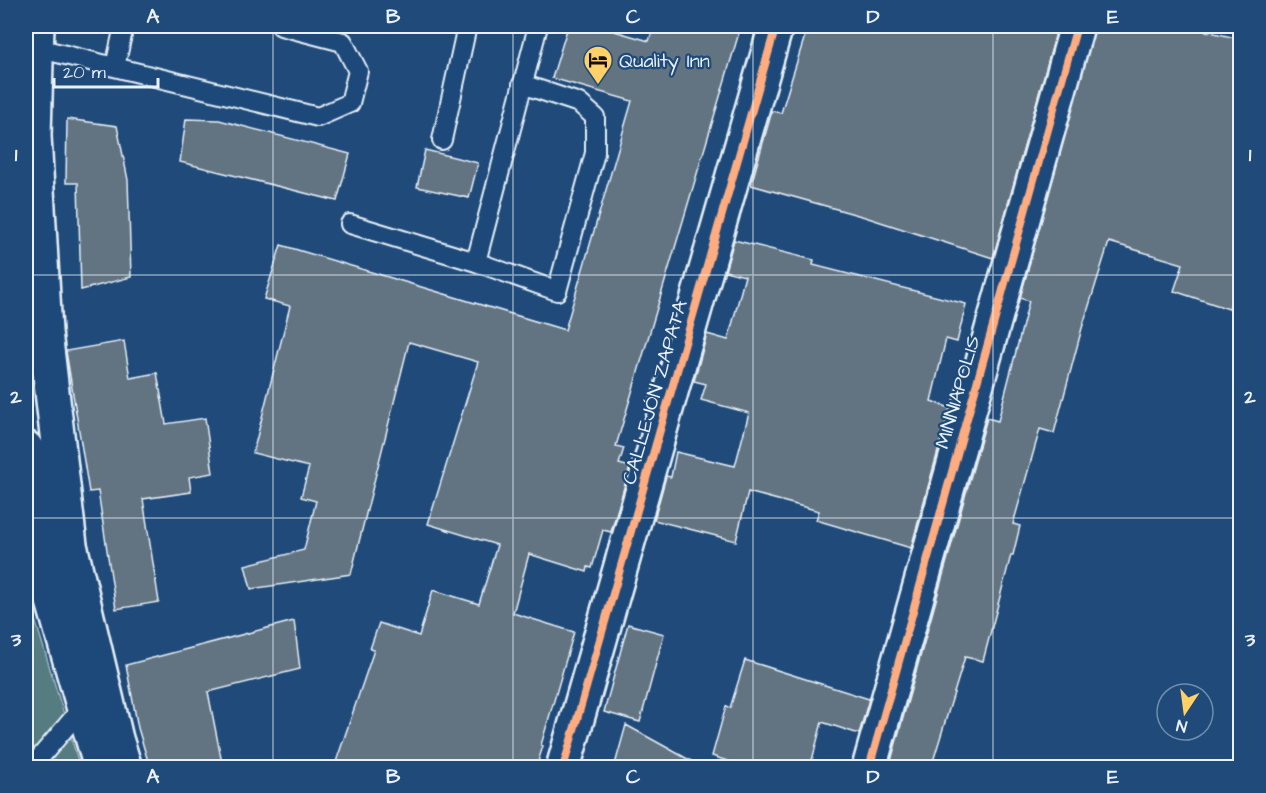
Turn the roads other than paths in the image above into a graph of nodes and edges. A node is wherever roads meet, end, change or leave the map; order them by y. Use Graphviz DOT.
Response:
graph roads {
  1 [pos="124,26"];
  2 [pos="281,26"];
  3 [pos="467,26"];
  4 [pos="538,26"];
  5 [pos="776,26"];
  6 [pos="1077,26"];
  7 [pos="37,37"];
  8 [pos="115,67"];
  9 [pos="522,84"];
  10 [pos="442,140"];
  11 [pos="350,224"];
  12 [pos="476,262"];
  13 [pos="26,448"];
  14 [pos="82,708"];
  15 [pos="32,768"];
  16 [pos="101,768"];
  17 [pos="125,768"];
  18 [pos="562,768"];
  19 [pos="869,768"];
  1 -- 8 [label="lane"];
  2 -- 8 [label="lane"];
  3 -- 10 [label="lane"];
  4 -- 9 [label="lane"];
  5 -- 18 [label="street, CALLEJÓN ZAPATA"];
  6 -- 19 [label="street, MINNIAPOLIS"];
  7 -- 8 [label="lane"];
  7 -- 17 [label="street"];
  9 -- 12 [label="lane"];
  9 -- 12 [label="lane"];
  11 -- 12 [label="lane"];
  13 -- 14 [label="street"];
  14 -- 15 [label="lane"];
  14 -- 16 [label="street"];
}
